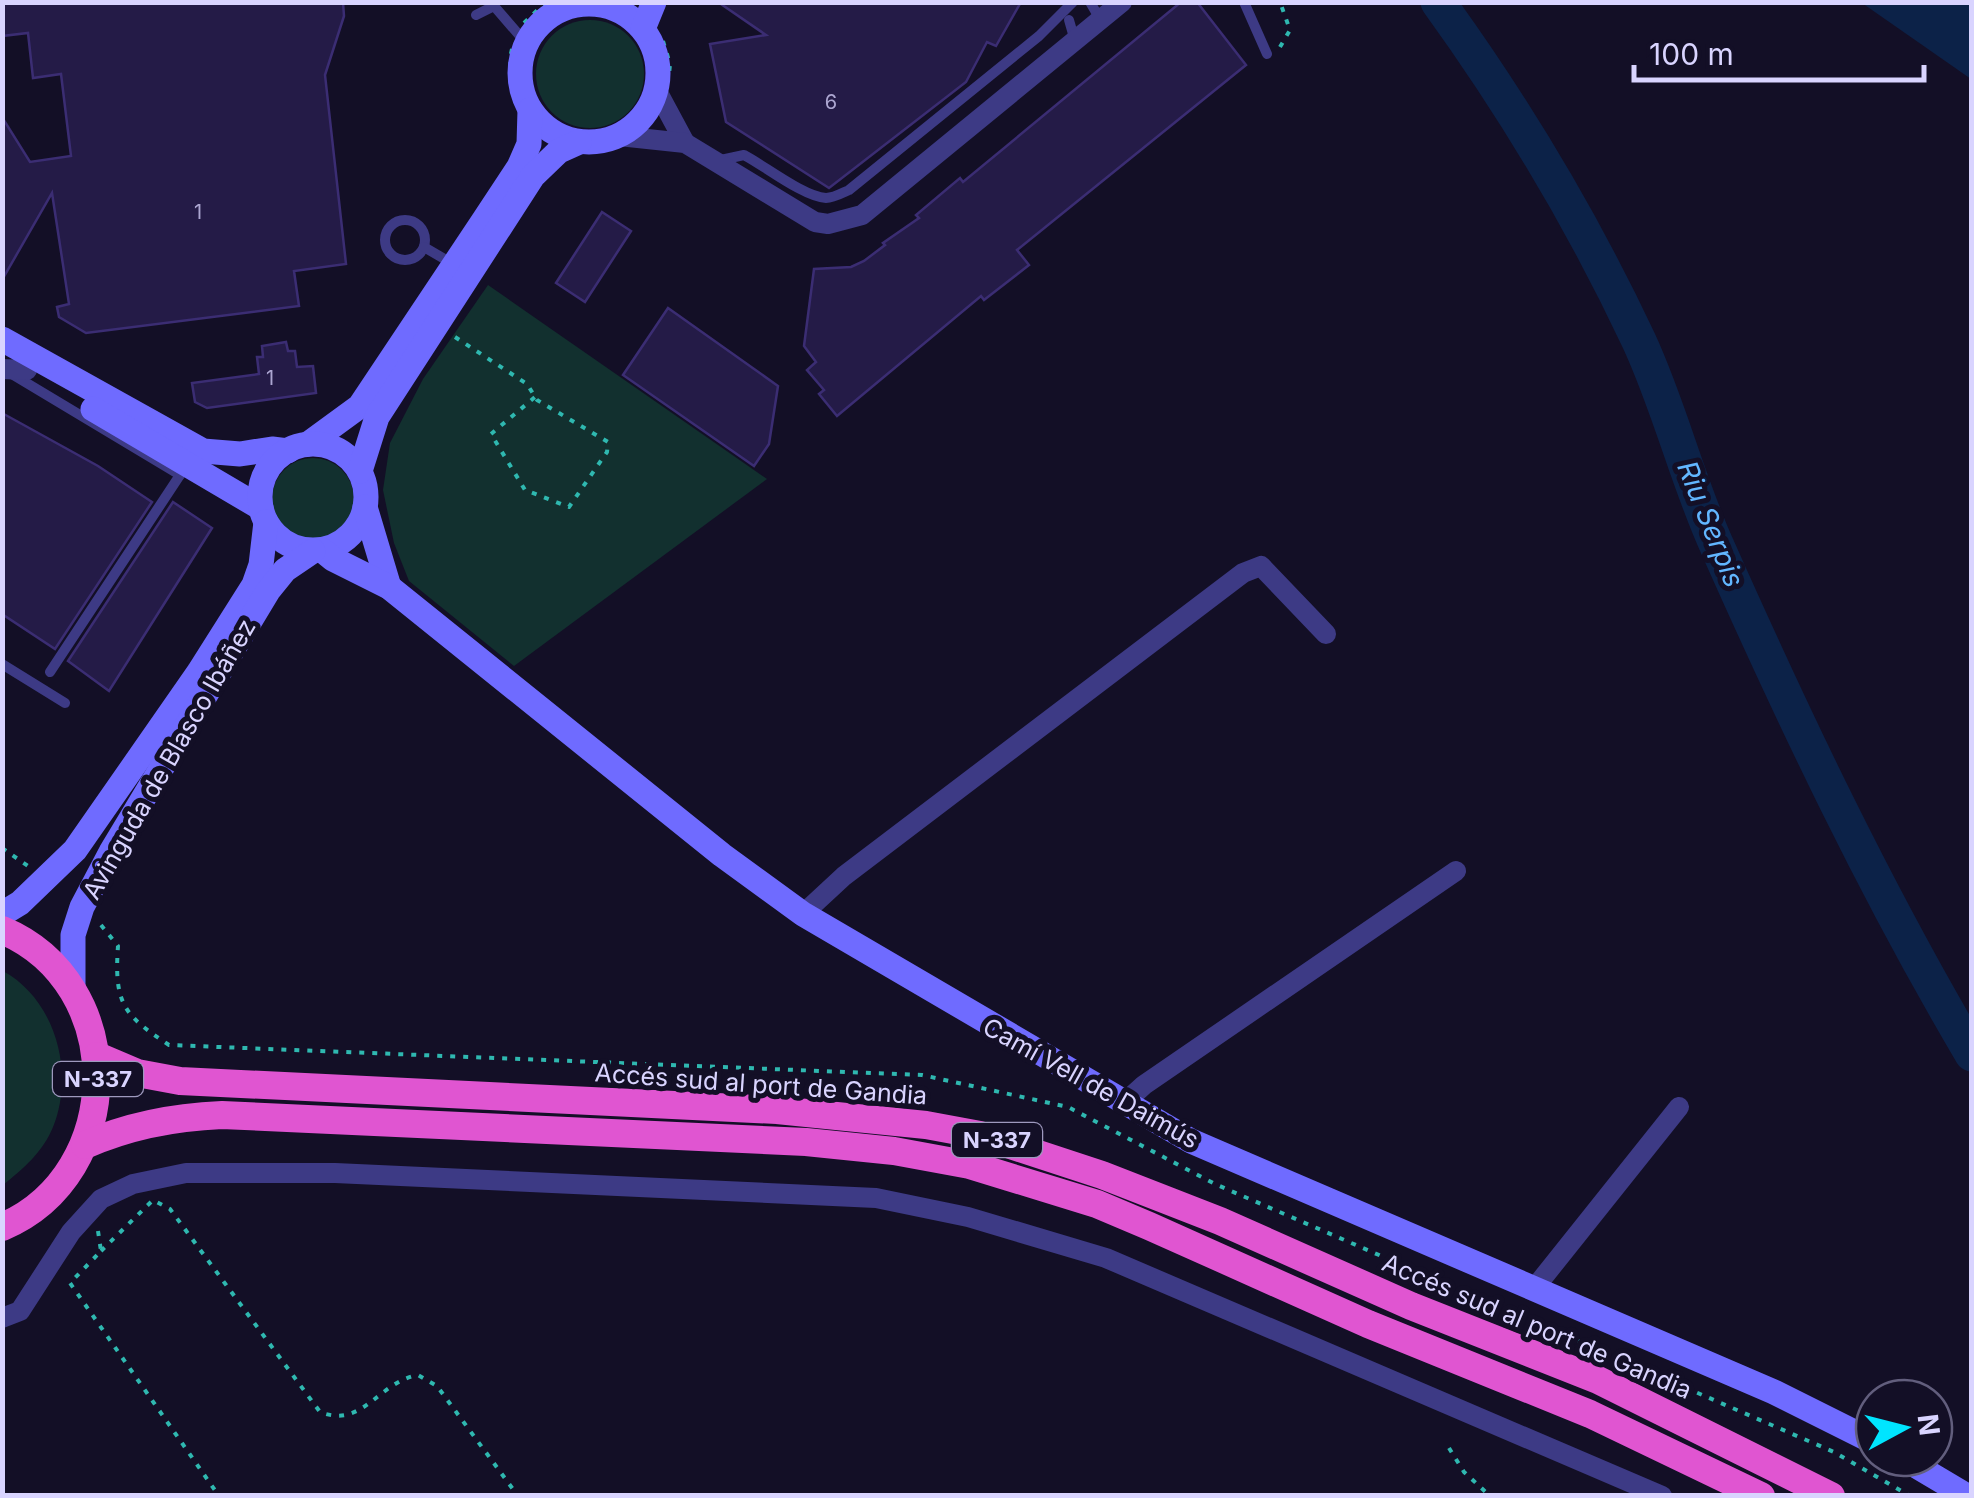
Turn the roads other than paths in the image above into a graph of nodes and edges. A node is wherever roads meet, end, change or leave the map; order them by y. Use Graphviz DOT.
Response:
graph roads {
  1 [pos="654,2"];
  2 [pos="1072,2"];
  3 [pos="1122,2"];
  4 [pos="1244,2"];
  5 [pos="589,3"];
  6 [pos="1095,11"];
  7 [pos="476,15"];
  8 [pos="1069,20"];
  9 [pos="652,33"];
  10 [pos="521,38"];
  11 [pos="1075,41"];
  12 [pos="1267,54"];
  13 [pos="660,96"];
  14 [pos="524,109"];
  15 [pos="619,136"];
  16 [pos="579,142"];
  17 [pos="685,143"];
  18 [pos="714,161"];
  19 [pos="424,246"];
  20 [pos="454,265"];
  21 [pos="2,339"];
  22 [pos="8,368"];
  23 [pos="298,448"];
  24 [pos="360,471"];
  25 [pos="180,475"];
  26 [pos="215,480"];
  27 [pos="365,507"];
  28 [pos="264,515"];
  29 [pos="318,550"];
  30 [pos="389,587"];
  31 [pos="1326,634"];
  32 [pos="2,664"];
  33 [pos="50,672"];
  34 [pos="65,703"];
  35 [pos="1456,871"];
  36 [pos="2,914"];
  37 [pos="802,914"];
  38 [pos="2,930"];
  39 [pos="73,990"];
  40 [pos="97,1056"];
  41 [pos="1123,1104"];
  42 [pos="1679,1107"];
  43 [pos="85,1145"];
  44 [pos="2,1227"];
  45 [pos="1533,1290"];
  46 [pos="2,1318"];
  47 [pos="1854,1432"];
  48 [pos="1936,1478"];
  49 [pos="1662,1496"];
  50 [pos="1761,1496"];
  51 [pos="1831,1496"];
  52 [pos="1966,1496"];
  1 -- 9 [label="main road"];
  2 -- 18 [label="lane"];
  3 -- 6 [label="street"];
  4 -- 12 [label="lane"];
  5 -- 9 [label="main road"];
  5 -- 10 [label="main road"];
  6 -- 11 [label="street"];
  7 -- 10 [label="lane"];
  8 -- 11 [label="lane"];
  9 -- 13 [label="main road"];
  10 -- 14 [label="main road"];
  11 -- 18 [label="street"];
  13 -- 15 [label="main road"];
  13 -- 17 [label="street"];
  14 -- 16 [label="main road"];
  14 -- 20 [label="main road"];
  15 -- 16 [label="main road"];
  15 -- 17 [label="street"];
  16 -- 24 [label="main road"];
  17 -- 18 [label="street"];
  19 -- 20 [label="lane"];
  20 -- 23 [label="main road"];
  21 -- 23 [label="main road"];
  22 -- 25 [label="lane"];
  22 -- 26 [label="main road"];
  23 -- 24 [label="main road"];
  23 -- 28 [label="main road"];
  24 -- 27 [label="main road"];
  25 -- 26 [label="lane"];
  25 -- 33 [label="lane"];
  26 -- 28 [label="main road"];
  27 -- 29 [label="main road"];
  27 -- 30 [label="main road"];
  28 -- 29 [label="main road"];
  28 -- 36 [label="main road, Avinguda de Blasco Ibáñez"];
  29 -- 30 [label="main road, Camí Vell de Daimús"];
  29 -- 39 [label="main road, Avinguda de Blasco Ibáñez"];
  30 -- 37 [label="main road, Camí Vell de Daimús"];
  31 -- 37 [label="street"];
  32 -- 34 [label="lane"];
  35 -- 41 [label="street"];
  37 -- 41 [label="main road, Camí Vell de Daimús"];
  38 -- 39 [label="highway, N-337"];
  39 -- 40 [label="highway, N-337"];
  40 -- 43 [label="highway, N-337"];
  40 -- 51 [label="highway, Accés sud al port de Gandia / N-337"];
  41 -- 45 [label="main road, Camí Vell de Daimús"];
  42 -- 45 [label="street"];
  43 -- 44 [label="highway, N-337"];
  43 -- 50 [label="highway, N-337"];
  45 -- 47 [label="main road, Camí Vell de Daimús"];
  46 -- 49 [label="street"];
  48 -- 52 [label="main road"];
}
